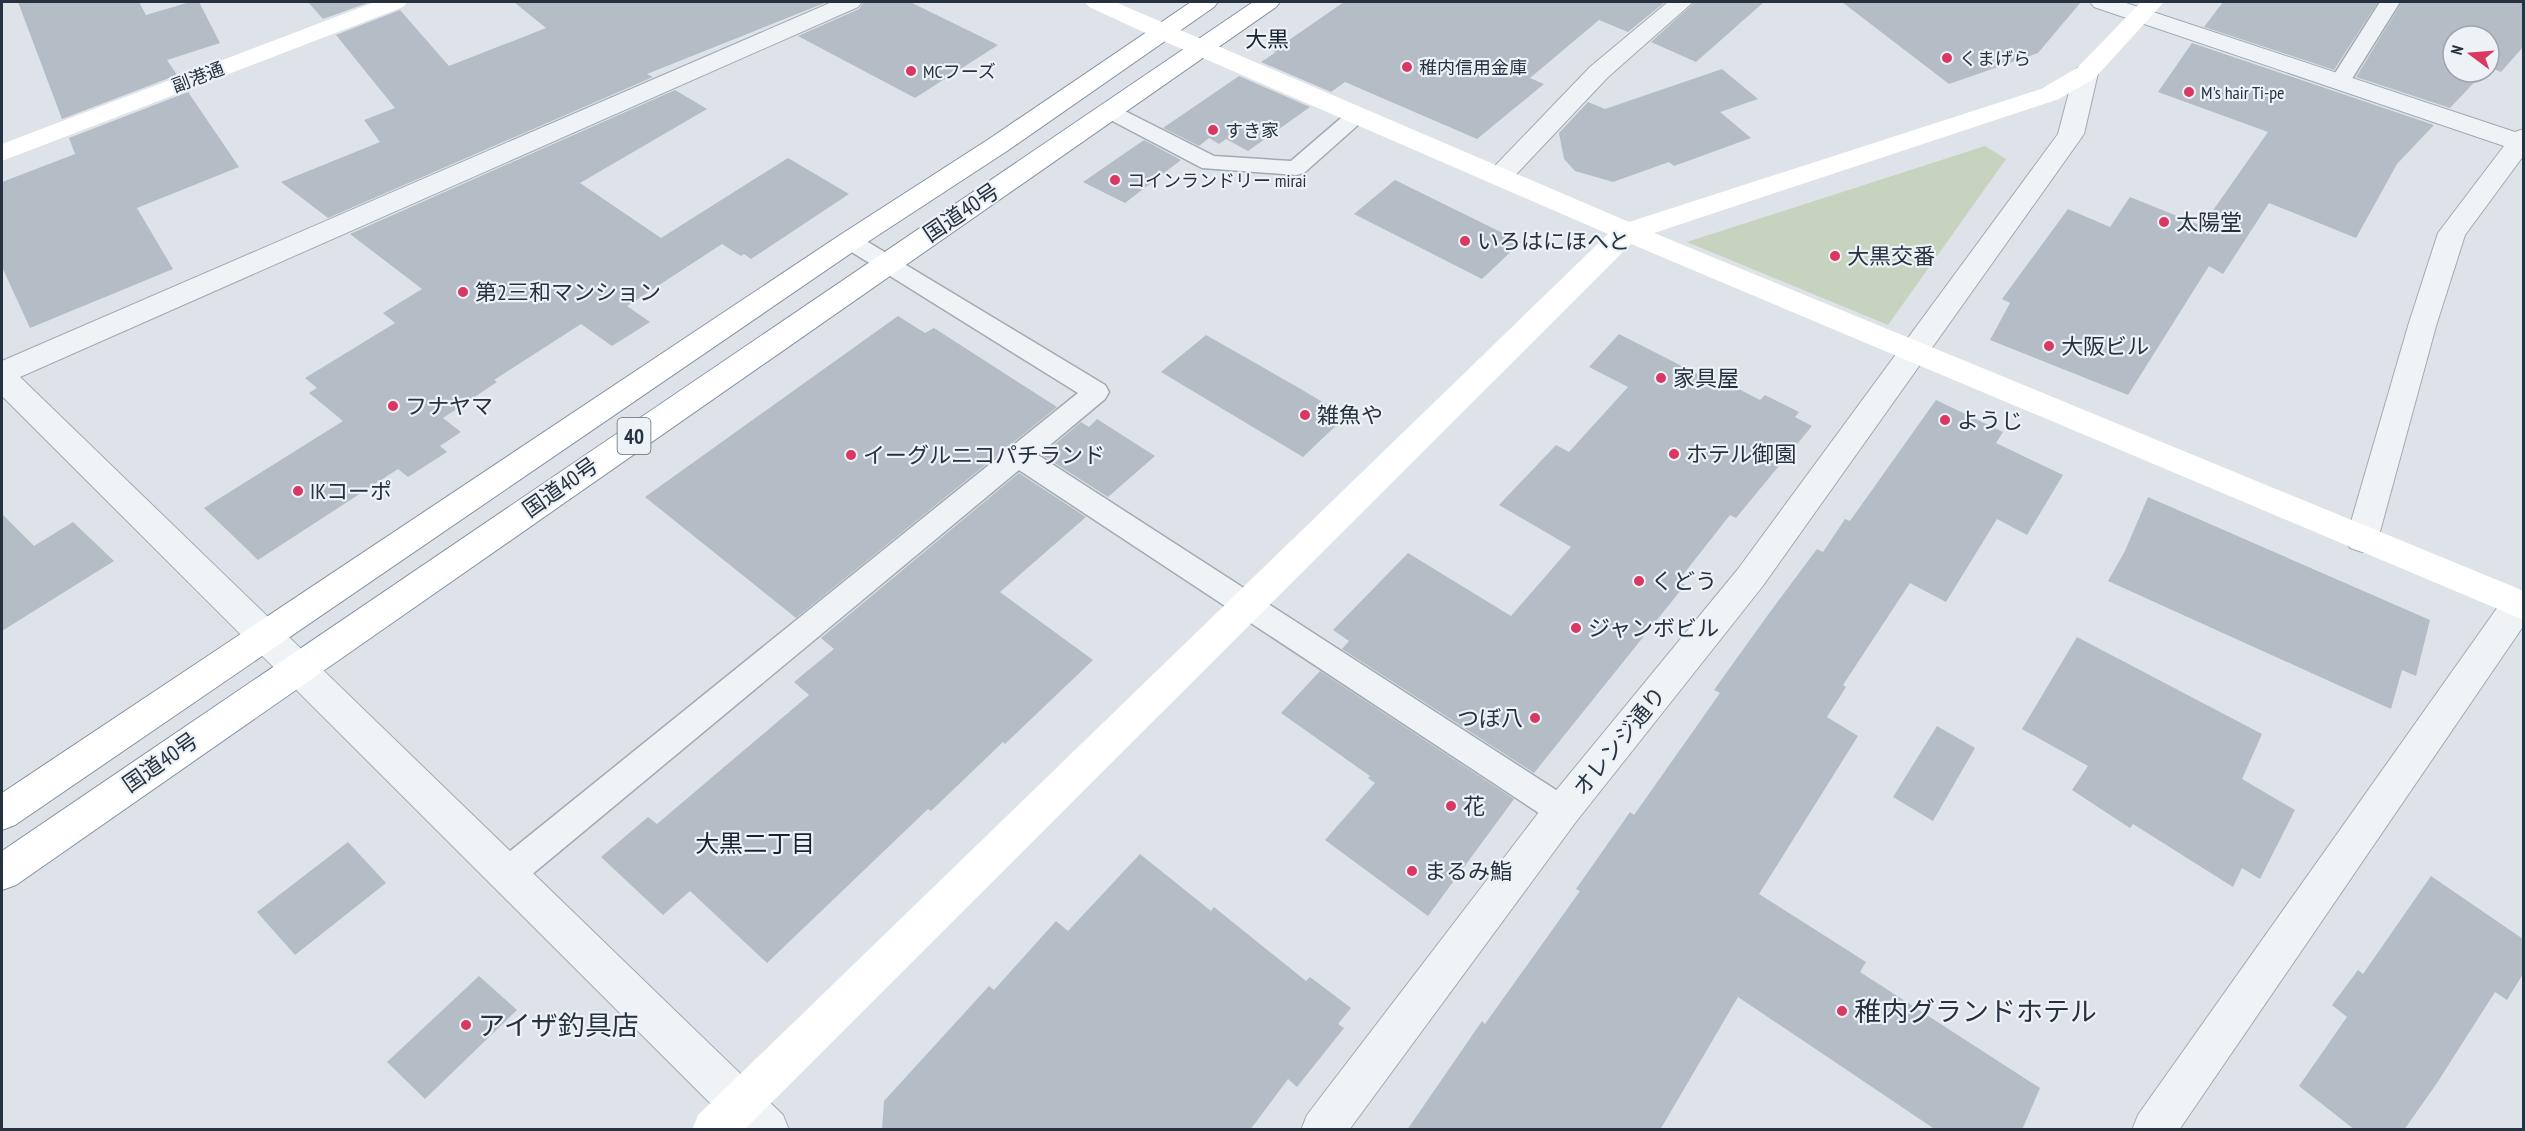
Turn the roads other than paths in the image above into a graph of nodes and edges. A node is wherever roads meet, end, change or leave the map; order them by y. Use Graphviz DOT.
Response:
graph roads {
  1 [pos="395,2"];
  2 [pos="850,2"];
  3 [pos="1096,2"];
  4 [pos="1206,2"];
  5 [pos="1268,2"];
  6 [pos="1681,2"];
  7 [pos="2102,2"];
  8 [pos="2390,2"];
  9 [pos="2147,8"];
  10 [pos="1160,31"];
  11 [pos="1200,49"];
  12 [pos="2086,73"];
  13 [pos="2341,81"];
  14 [pos="1111,111"];
  15 [pos="1356,117"];
  16 [pos="2521,140"];
  17 [pos="2,153"];
  18 [pos="1500,176"];
  19 [pos="1627,232"];
  20 [pos="850,241"];
  21 [pos="885,263"];
  22 [pos="1913,351"];
  23 [pos="2,375"];
  24 [pos="1019,456"];
  25 [pos="2362,539"];
  26 [pos="1247,604"];
  27 [pos="2521,605"];
  28 [pos="264,635"];
  29 [pos="297,668"];
  30 [pos="1563,811"];
  31 [pos="2,813"];
  32 [pos="2,872"];
  33 [pos="506,875"];
  34 [pos="740,1120"];
  35 [pos="1322,1130"];
  36 [pos="2153,1130"];
  1 -- 17 [label="main road, 副港通"];
  2 -- 23 [label="street"];
  3 -- 10 [label="main road"];
  4 -- 10 [label="main road, 国道40号 / 40"];
  5 -- 11 [label="main road, 国道40号 / 40"];
  6 -- 18 [label="street"];
  7 -- 9 [label="street"];
  8 -- 13 [label="lane"];
  9 -- 12 [label="main road"];
  9 -- 13 [label="street"];
  10 -- 11 [label="main road"];
  10 -- 20 [label="main road, 国道40号 / 40"];
  11 -- 14 [label="main road, 国道40号 / 40"];
  11 -- 15 [label="main road"];
  12 -- 19 [label="main road"];
  12 -- 22 [label="street, オレンジ通り"];
  13 -- 16 [label="street"];
  14 -- 15 [label="lane"];
  14 -- 21 [label="main road, 国道40号 / 40"];
  15 -- 18 [label="main road"];
  16 -- 25 [label="street"];
  18 -- 19 [label="main road"];
  19 -- 22 [label="main road"];
  19 -- 26 [label="main road"];
  20 -- 21 [label="lane"];
  20 -- 28 [label="main road, 国道40号 / 40"];
  21 -- 24 [label="lane"];
  21 -- 29 [label="main road, 国道40号 / 40"];
  22 -- 25 [label="main road"];
  22 -- 30 [label="street, オレンジ通り"];
  23 -- 28 [label="street"];
  24 -- 26 [label="lane"];
  24 -- 33 [label="lane"];
  25 -- 27 [label="main road"];
  26 -- 30 [label="lane"];
  26 -- 34 [label="main road"];
  27 -- 36 [label="street"];
  28 -- 29 [label="street"];
  28 -- 31 [label="main road, 国道40号 / 40"];
  29 -- 32 [label="main road, 国道40号 / 40"];
  29 -- 33 [label="street"];
  30 -- 35 [label="street, オレンジ通り"];
  33 -- 34 [label="street"];
}
